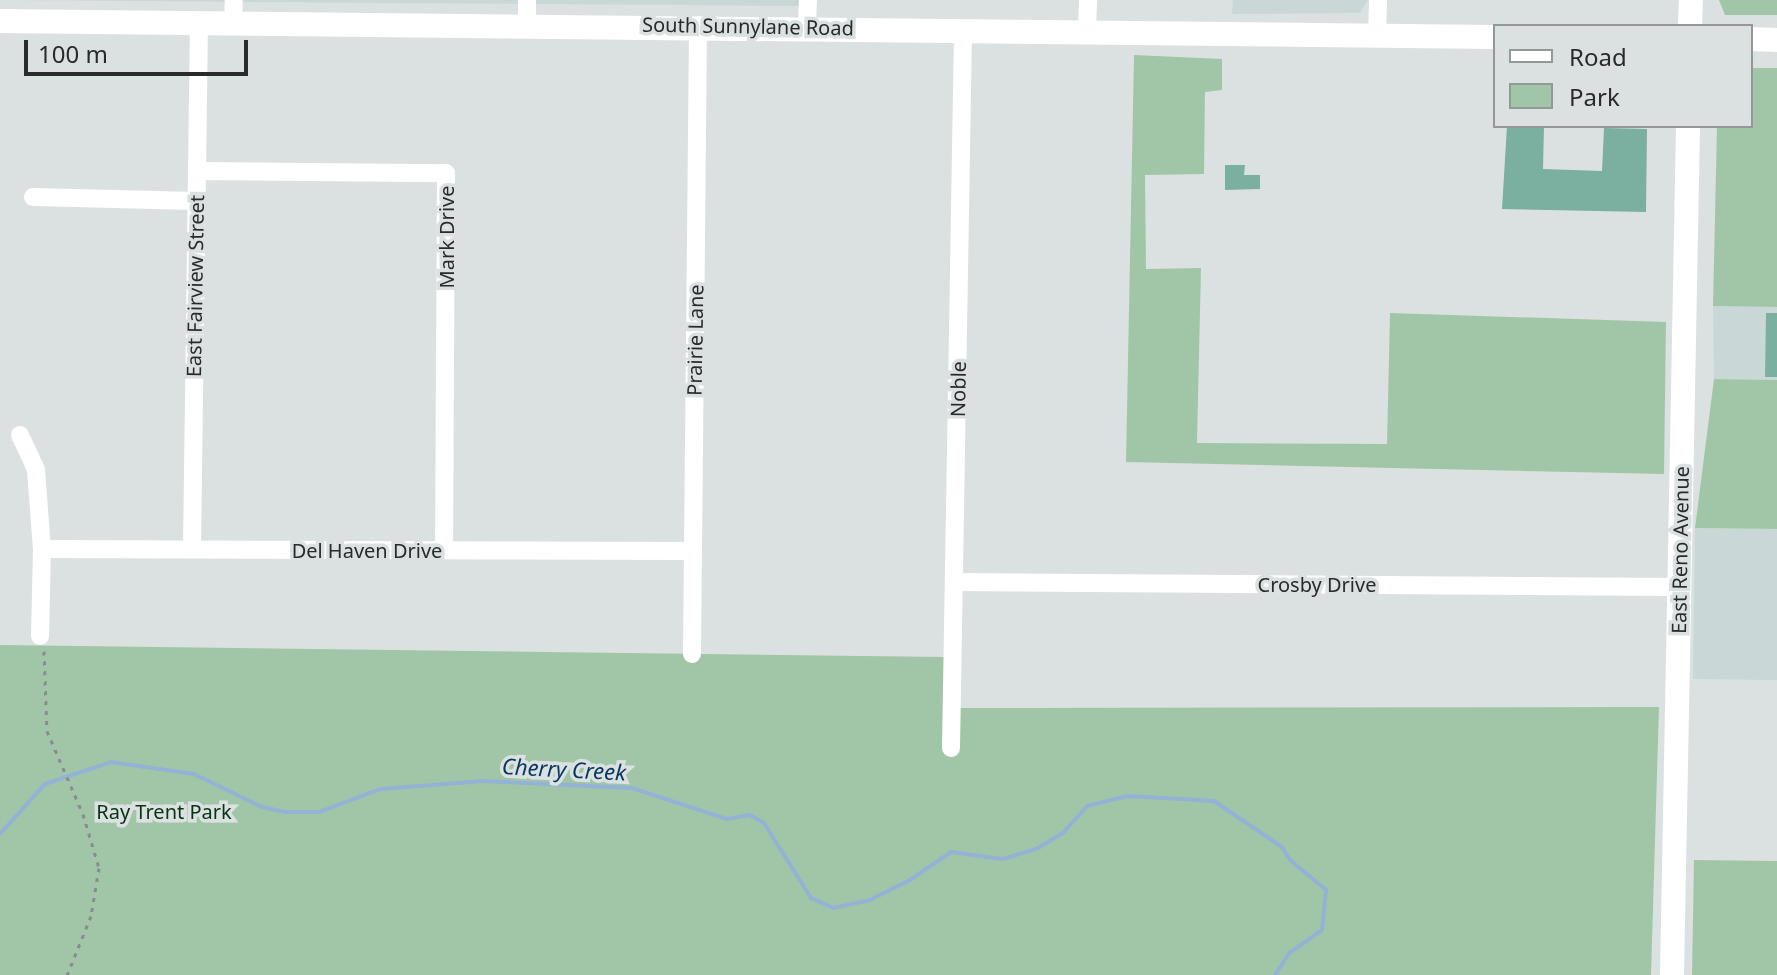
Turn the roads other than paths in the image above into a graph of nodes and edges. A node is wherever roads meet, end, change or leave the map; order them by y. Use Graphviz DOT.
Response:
graph roads {
  1 [pos="808,0"];
  2 [pos="1088,0"];
  3 [pos="1378,0"];
  4 [pos="1691,0"];
  5 [pos="233,11"];
  6 [pos="527,12"];
  7 [pos="0,21"];
  8 [pos="199,23"];
  9 [pos="1690,24"];
  10 [pos="698,25"];
  11 [pos="807,26"];
  12 [pos="963,29"];
  13 [pos="1087,30"];
  14 [pos="1377,33"];
  15 [pos="1493,37"];
  16 [pos="1753,39"];
  17 [pos="1777,40"];
  18 [pos="1688,128"];
  19 [pos="197,171"];
  20 [pos="33,197"];
  21 [pos="196,201"];
  22 [pos="20,435"];
  23 [pos="42,549"];
  24 [pos="192,549"];
  25 [pos="444,550"];
  26 [pos="693,551"];
  27 [pos="955,582"];
  28 [pos="1679,587"];
  29 [pos="40,636"];
  30 [pos="692,654"];
  31 [pos="951,748"];
  32 [pos="1672,975"];
  1 -- 11 [label="street"];
  2 -- 13 [label="street"];
  3 -- 14 [label="street"];
  4 -- 9 [label="main road"];
  5 -- 6 [label="main road, South Sunnylane Road"];
  5 -- 8 [label="main road, South Sunnylane Road"];
  6 -- 10 [label="main road, South Sunnylane Road"];
  7 -- 8 [label="main road, South Sunnylane Road"];
  8 -- 19 [label="street, East Fairview Street"];
  10 -- 11 [label="main road, South Sunnylane Road"];
  10 -- 26 [label="street, Prairie Lane"];
  11 -- 12 [label="main road, South Sunnylane Road"];
  12 -- 13 [label="main road, South Sunnylane Road"];
  12 -- 27 [label="street, Noble"];
  13 -- 14 [label="main road, South Sunnylane Road"];
  14 -- 15 [label="main road, South Sunnylane Road"];
  16 -- 17 [label="main road"];
  18 -- 28 [label="main road, East Reno Avenue"];
  19 -- 21 [label="street, East Fairview Street"];
  19 -- 25 [label="street, Mark Drive"];
  20 -- 21 [label="street"];
  21 -- 24 [label="street, East Fairview Street"];
  22 -- 23 [label="street"];
  23 -- 24 [label="street, Del Haven Drive"];
  23 -- 29 [label="street"];
  24 -- 25 [label="street, Del Haven Drive"];
  25 -- 26 [label="street, Del Haven Drive"];
  26 -- 30 [label="street, Prairie Lane"];
  27 -- 28 [label="street, Crosby Drive"];
  27 -- 31 [label="street, Noble"];
  28 -- 32 [label="main road, East Reno Avenue"];
}
